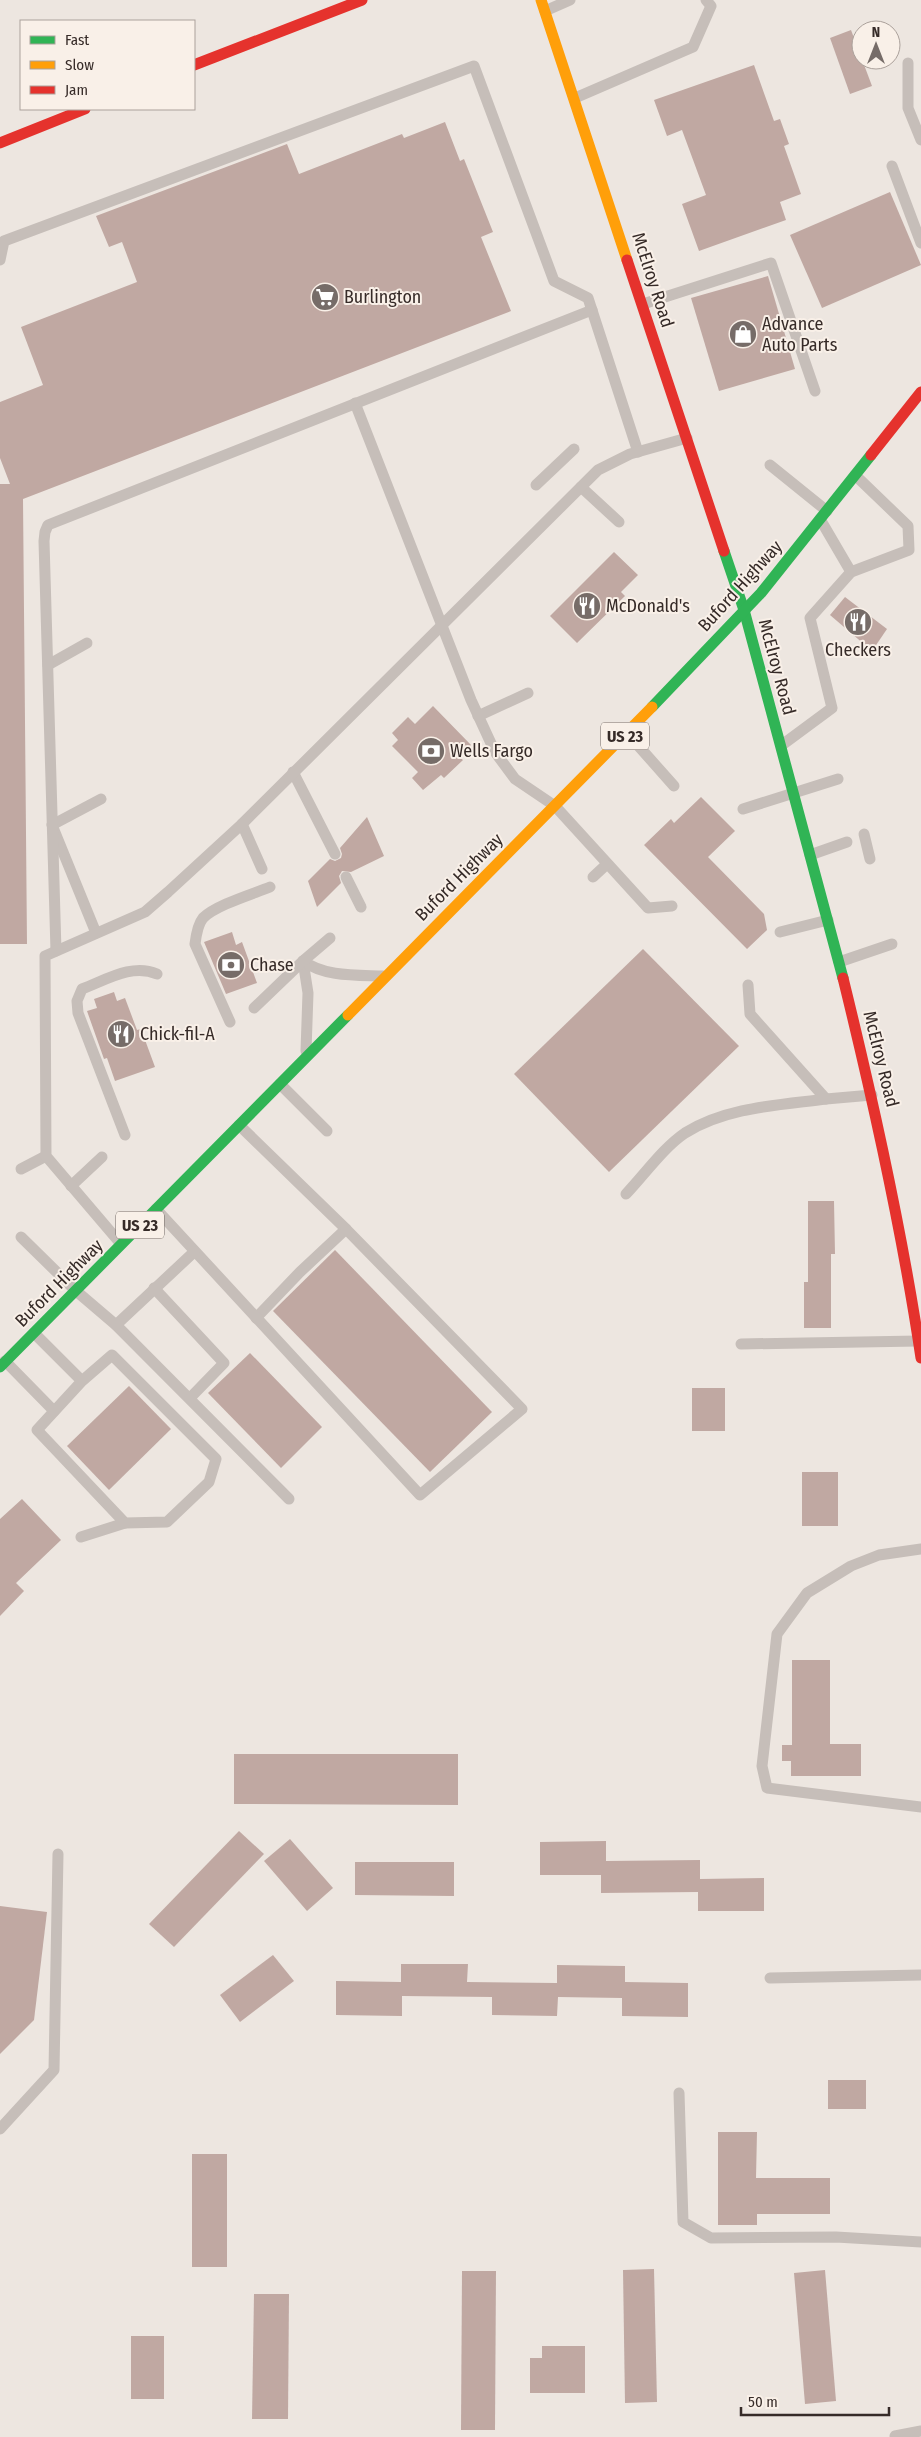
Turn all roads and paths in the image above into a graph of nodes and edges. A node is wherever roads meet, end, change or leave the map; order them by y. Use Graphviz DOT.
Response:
graph roads {
  1 [pos="362,0"];
  2 [pos="570,0"];
  3 [pos="706,0"];
  4 [pos="543,6"];
  5 [pos="908,63"];
  6 [pos="195,65"];
  7 [pos="574,98"];
  8 [pos="82,110"];
  9 [pos="921,140"];
  10 [pos="0,143"];
  11 [pos="892,166"];
  12 [pos="921,243"];
  13 [pos="0,260"];
  14 [pos="642,304"];
  15 [pos="592,310"];
  16 [pos="815,391"];
  17 [pos="921,392"];
  18 [pos="355,403"];
  19 [pos="687,438"];
  20 [pos="574,449"];
  21 [pos="638,452"];
  22 [pos="770,465"];
  23 [pos="855,475"];
  24 [pos="536,485"];
  25 [pos="581,487"];
  26 [pos="824,515"];
  27 [pos="619,522"];
  28 [pos="852,572"];
  29 [pos="744,610"];
  30 [pos="442,624"];
  31 [pos="87,643"];
  32 [pos="48,665"];
  33 [pos="528,693"];
  34 [pos="478,716"];
  35 [pos="627,733"];
  36 [pos="780,746"];
  37 [pos="293,772"];
  38 [pos="838,779"];
  39 [pos="674,786"];
  40 [pos="793,794"];
  41 [pos="100,799"];
  42 [pos="555,806"];
  43 [pos="743,809"];
  44 [pos="242,824"];
  45 [pos="52,825"];
  46 [pos="864,834"];
  47 [pos="847,842"];
  48 [pos="334,854"];
  49 [pos="810,855"];
  50 [pos="870,859"];
  51 [pos="606,864"];
  52 [pos="262,869"];
  53 [pos="346,877"];
  54 [pos="593,877"];
  55 [pos="270,887"];
  56 [pos="672,906"];
  57 [pos="361,907"];
  58 [pos="828,920"];
  59 [pos="780,932"];
  60 [pos="96,933"];
  61 [pos="330,938"];
  62 [pos="892,944"];
  63 [pos="56,950"];
  64 [pos="303,961"];
  65 [pos="839,962"];
  66 [pos="157,974"];
  67 [pos="386,976"];
  68 [pos="748,985"];
  69 [pos="254,1008"];
  70 [pos="230,1022"];
  71 [pos="305,1058"];
  72 [pos="280,1084"];
  73 [pos="872,1095"];
  74 [pos="826,1099"];
  75 [pos="239,1125"];
  76 [pos="327,1131"];
  77 [pos="124,1135"];
  78 [pos="46,1156"];
  79 [pos="102,1157"];
  80 [pos="21,1169"];
  81 [pos="71,1186"];
  82 [pos="626,1194"];
  83 [pos="156,1209"];
  84 [pos="346,1229"];
  85 [pos="21,1237"];
  86 [pos="121,1245"];
  87 [pos="194,1252"];
  88 [pos="154,1288"];
  89 [pos="75,1290"];
  90 [pos="256,1318"];
  91 [pos="116,1325"];
  92 [pos="34,1333"];
  93 [pos="918,1340"];
  94 [pos="741,1344"];
  95 [pos="921,1358"];
  96 [pos="3,1364"];
  97 [pos="82,1382"];
  98 [pos="190,1398"];
  99 [pos="54,1411"];
  100 [pos="289,1499"];
  101 [pos="124,1523"];
  102 [pos="81,1537"];
  103 [pos="921,1549"];
  104 [pos="921,1807"];
  105 [pos="58,1854"];
  106 [pos="921,1975"];
  107 [pos="770,1978"];
  108 [pos="679,2093"];
  109 [pos="0,2129"];
  110 [pos="921,2242"];
  111 [pos="921,2431"];
  112 [pos="895,2436"];
  1 -- 6 [label="street"];
  2 -- 4 [label="lane"];
  3 -- 7 [label="lane"];
  4 -- 7 [label="street, McElroy Road"];
  5 -- 9 [label="lane"];
  7 -- 14 [label="street, McElroy Road"];
  8 -- 10 [label="street"];
  11 -- 12 [label="lane"];
  13 -- 15 [label="lane"];
  14 -- 16 [label="lane"];
  14 -- 19 [label="street, McElroy Road"];
  15 -- 18 [label="lane"];
  15 -- 21 [label="lane"];
  17 -- 23 [label="street, Buford Highway / US 23"];
  18 -- 30 [label="lane"];
  18 -- 32 [label="lane"];
  19 -- 21 [label="lane"];
  19 -- 29 [label="street, McElroy Road"];
  20 -- 24 [label="lane"];
  21 -- 25 [label="lane"];
  22 -- 26 [label="lane"];
  23 -- 26 [label="street, Buford Highway / US 23"];
  23 -- 28 [label="lane"];
  25 -- 27 [label="lane"];
  25 -- 30 [label="lane"];
  26 -- 28 [label="lane"];
  26 -- 29 [label="street, Buford Highway / US 23"];
  28 -- 36 [label="lane"];
  29 -- 35 [label="street, Buford Highway / US 23"];
  29 -- 36 [label="street, McElroy Road"];
  30 -- 34 [label="lane"];
  30 -- 37 [label="lane"];
  31 -- 32 [label="lane"];
  32 -- 45 [label="lane"];
  33 -- 34 [label="lane"];
  34 -- 42 [label="lane"];
  35 -- 39 [label="lane"];
  35 -- 42 [label="street, Buford Highway / US 23"];
  36 -- 40 [label="street, McElroy Road"];
  37 -- 44 [label="lane"];
  37 -- 48 [label="lane"];
  38 -- 40 [label="lane"];
  40 -- 43 [label="lane"];
  40 -- 49 [label="street, McElroy Road"];
  41 -- 45 [label="lane"];
  42 -- 51 [label="lane"];
  42 -- 67 [label="street, Buford Highway / US 23"];
  44 -- 52 [label="lane"];
  44 -- 60 [label="lane"];
  45 -- 60 [label="lane"];
  45 -- 63 [label="lane"];
  46 -- 50 [label="lane"];
  47 -- 49 [label="lane"];
  49 -- 58 [label="street, McElroy Road"];
  51 -- 54 [label="lane"];
  51 -- 56 [label="lane"];
  53 -- 57 [label="lane"];
  55 -- 70 [label="lane"];
  58 -- 59 [label="lane"];
  58 -- 65 [label="street, McElroy Road"];
  60 -- 63 [label="lane"];
  61 -- 64 [label="lane"];
  62 -- 65 [label="lane"];
  63 -- 78 [label="lane"];
  64 -- 67 [label="lane"];
  64 -- 69 [label="lane"];
  64 -- 71 [label="lane"];
  65 -- 73 [label="street, McElroy Road"];
  66 -- 77 [label="lane"];
  67 -- 71 [label="street, Buford Highway / US 23"];
  68 -- 74 [label="lane"];
  71 -- 72 [label="street, Buford Highway / US 23"];
  72 -- 75 [label="street, Buford Highway / US 23"];
  72 -- 76 [label="lane"];
  73 -- 74 [label="lane"];
  73 -- 93 [label="street, McElroy Road"];
  74 -- 82 [label="lane"];
  75 -- 83 [label="street, Buford Highway / US 23"];
  75 -- 84 [label="lane"];
  78 -- 80 [label="lane"];
  78 -- 81 [label="lane"];
  79 -- 81 [label="lane"];
  81 -- 86 [label="lane"];
  83 -- 86 [label="street, Buford Highway / US 23"];
  83 -- 87 [label="lane"];
  84 -- 90 [label="lane"];
  84 -- 90 [label="lane"];
  85 -- 89 [label="lane"];
  86 -- 89 [label="street, Buford Highway / US 23"];
  87 -- 88 [label="lane"];
  87 -- 90 [label="lane"];
  88 -- 91 [label="lane"];
  88 -- 98 [label="lane"];
  89 -- 91 [label="lane"];
  89 -- 92 [label="street, Buford Highway / US 23"];
  91 -- 98 [label="lane"];
  92 -- 96 [label="street, Buford Highway / US 23"];
  92 -- 97 [label="lane"];
  93 -- 94 [label="lane"];
  93 -- 95 [label="street, McElroy Road"];
  96 -- 99 [label="lane"];
  97 -- 99 [label="lane"];
  97 -- 101 [label="lane"];
  98 -- 100 [label="lane"];
  99 -- 101 [label="lane"];
  101 -- 102 [label="lane"];
  103 -- 104 [label="lane"];
  105 -- 109 [label="lane"];
  106 -- 107 [label="lane"];
  108 -- 110 [label="lane"];
  111 -- 112 [label="lane"];
}
